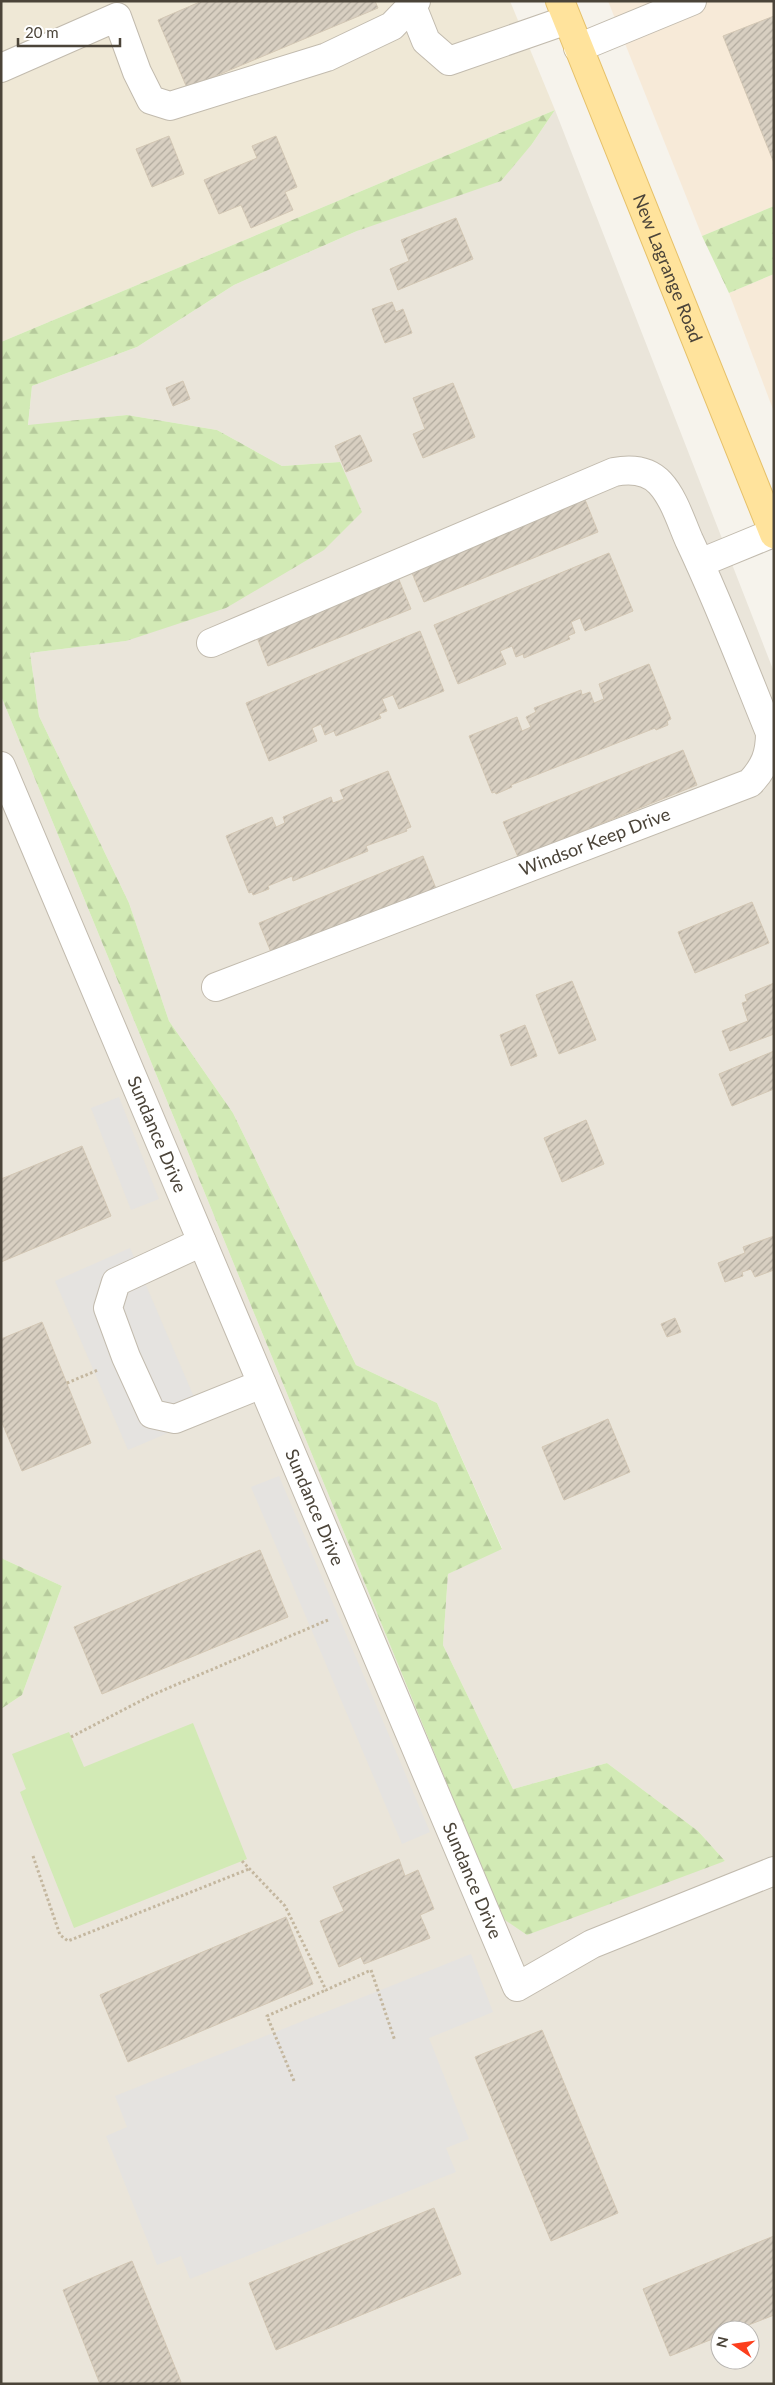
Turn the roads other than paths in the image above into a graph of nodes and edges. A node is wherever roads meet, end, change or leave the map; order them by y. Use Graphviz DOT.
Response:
graph roads {
  1 [pos="692,1"];
  2 [pos="414,4"];
  3 [pos="564,11"];
  4 [pos="578,48"];
  5 [pos="1,68"];
  6 [pos="772,527"];
  7 [pos="700,563"];
  8 [pos="211,643"];
  9 [pos="1,766"];
  10 [pos="216,987"];
  11 [pos="202,1242"];
  12 [pos="262,1384"];
  13 [pos="774,1871"];
  1 -- 4 [label="street"];
  2 -- 3 [label="street"];
  2 -- 5 [label="street"];
  3 -- 4 [label="main road, New Lagrange Road"];
  4 -- 6 [label="main road, New Lagrange Road"];
  6 -- 7 [label="street"];
  7 -- 8 [label="street, Windsor Keep Drive"];
  7 -- 10 [label="street, Windsor Keep Drive"];
  9 -- 11 [label="street, Sundance Drive"];
  11 -- 12 [label="street, Sundance Drive"];
  11 -- 12 [label="street"];
  12 -- 13 [label="street, Sundance Drive"];
}
